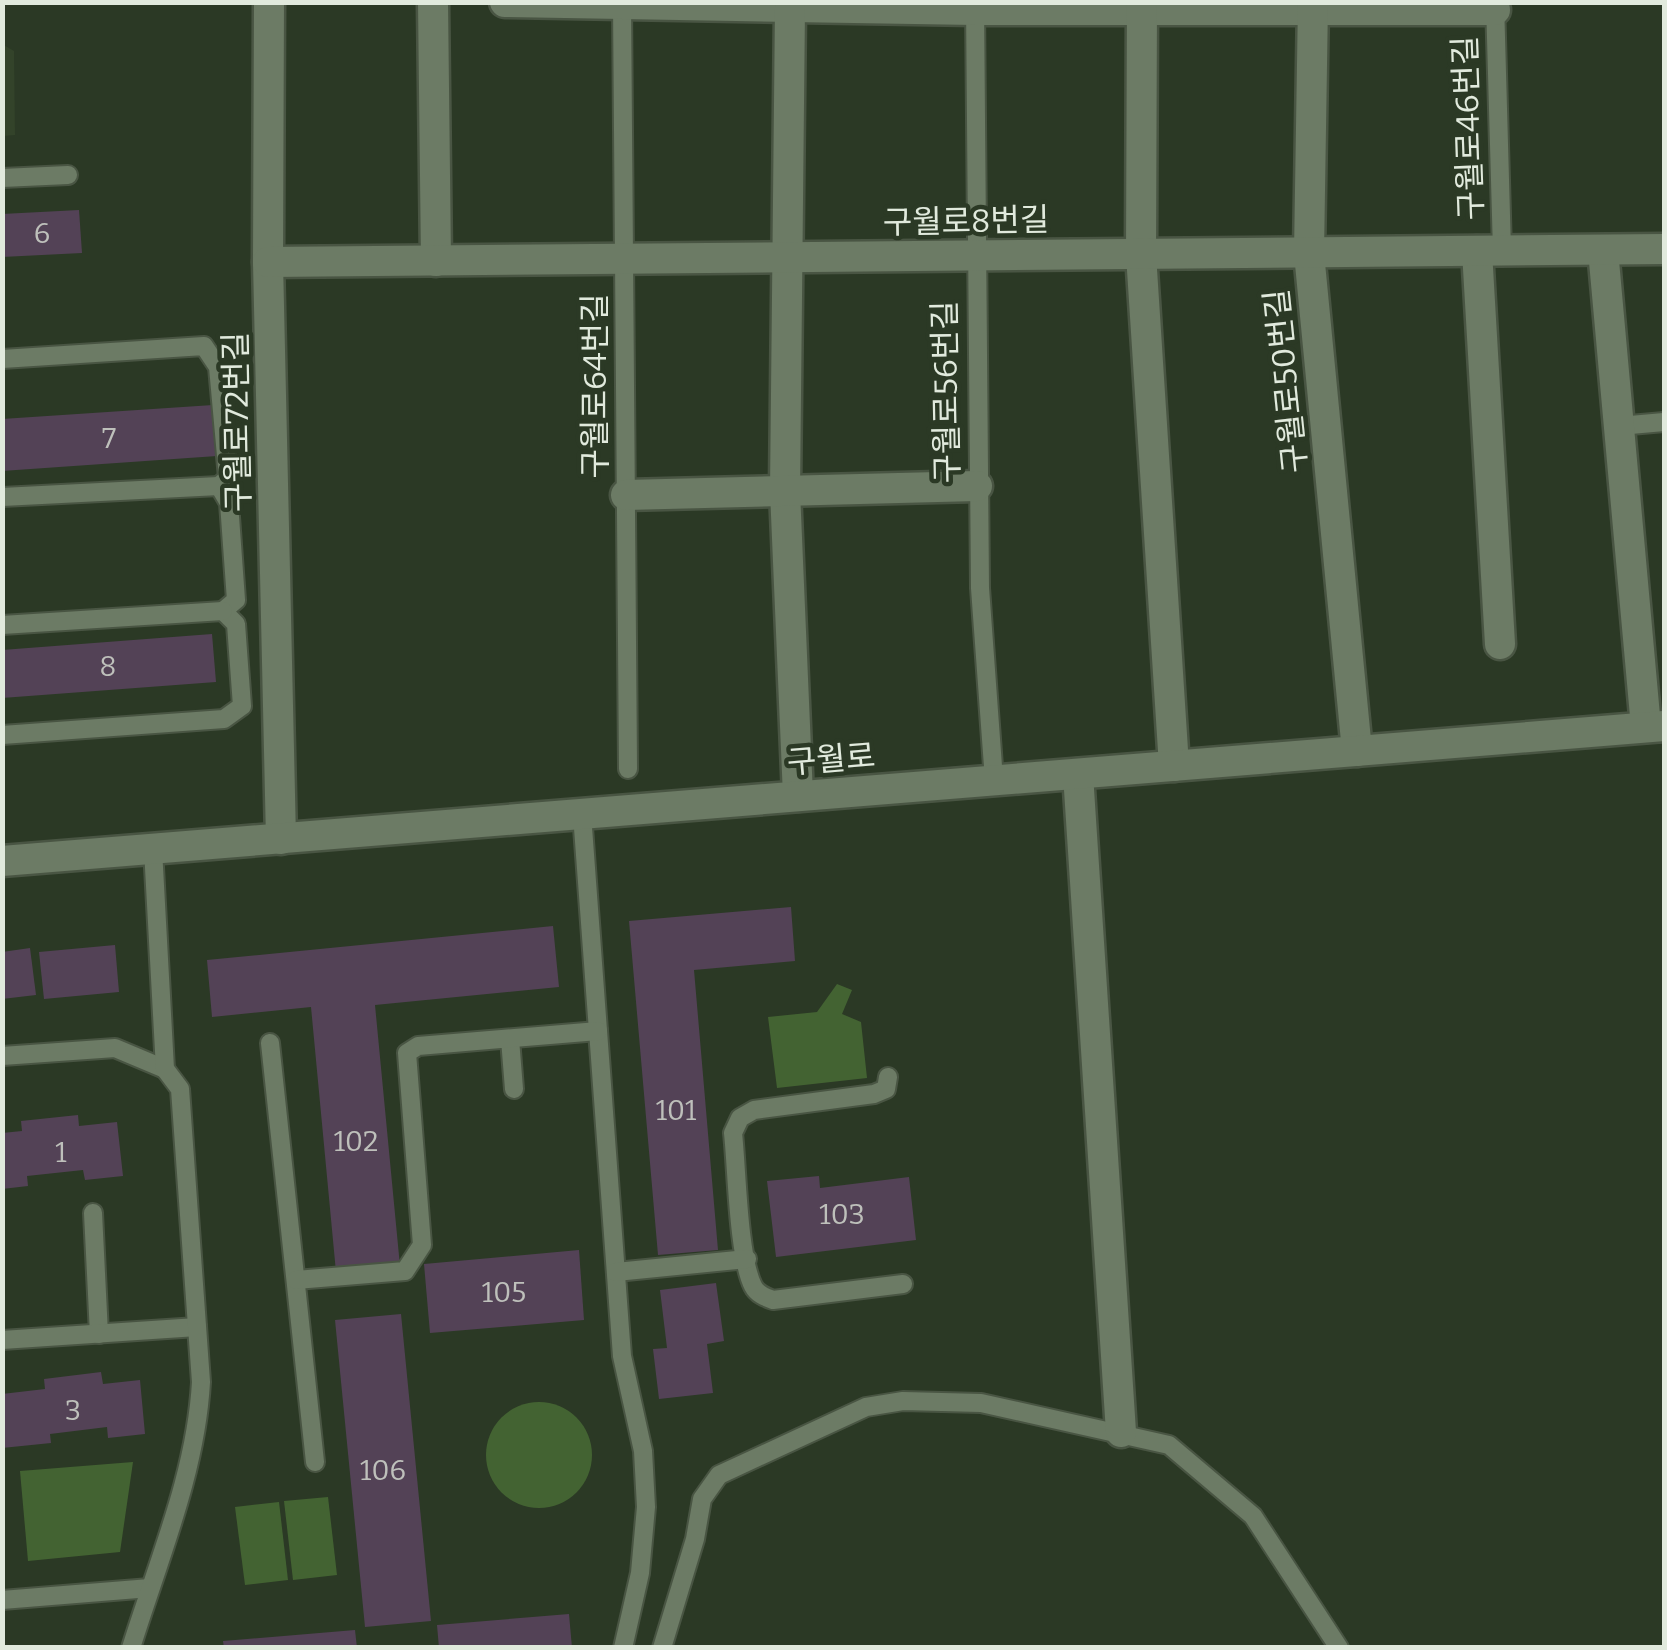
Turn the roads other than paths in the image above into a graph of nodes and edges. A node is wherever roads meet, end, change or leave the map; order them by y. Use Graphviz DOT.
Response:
graph roads {
  1 [pos="269,2"];
  2 [pos="433,2"];
  3 [pos="505,2"];
  4 [pos="622,4"];
  5 [pos="1313,5"];
  6 [pos="975,6"];
  7 [pos="1142,6"];
  8 [pos="1495,6"];
  9 [pos="790,7"];
  10 [pos="68,175"];
  11 [pos="2,178"];
  12 [pos="1664,249"];
  13 [pos="1604,250"];
  14 [pos="1489,251"];
  15 [pos="1309,253"];
  16 [pos="1141,254"];
  17 [pos="974,256"];
  18 [pos="788,258"];
  19 [pos="624,259"];
  20 [pos="436,261"];
  21 [pos="268,262"];
  22 [pos="2,359"];
  23 [pos="1664,422"];
  24 [pos="1619,426"];
  25 [pos="219,486"];
  26 [pos="978,486"];
  27 [pos="785,491"];
  28 [pos="626,495"];
  29 [pos="2,497"];
  30 [pos="224,612"];
  31 [pos="2,624"];
  32 [pos="1500,644"];
  33 [pos="1656,726"];
  34 [pos="2,735"];
  35 [pos="1357,751"];
  36 [pos="1174,766"];
  37 [pos="628,769"];
  38 [pos="1078,774"];
  39 [pos="994,780"];
  40 [pos="798,796"];
  41 [pos="582,814"];
  42 [pos="281,839"];
  43 [pos="154,849"];
  44 [pos="2,861"];
  45 [pos="598,1031"];
  46 [pos="510,1039"];
  47 [pos="270,1043"];
  48 [pos="2,1056"];
  49 [pos="165,1069"];
  50 [pos="888,1076"];
  51 [pos="514,1089"];
  52 [pos="93,1213"];
  53 [pos="747,1259"];
  54 [pos="616,1272"];
  55 [pos="296,1280"];
  56 [pos="903,1284"];
  57 [pos="197,1327"];
  58 [pos="99,1334"];
  59 [pos="2,1340"];
  60 [pos="1121,1432"];
  61 [pos="315,1462"];
  62 [pos="150,1588"];
  63 [pos="2,1600"];
  64 [pos="131,1648"];
  65 [pos="623,1648"];
  66 [pos="662,1648"];
  67 [pos="1340,1648"];
  1 -- 21 [label="street, 구월로72번길"];
  2 -- 20 [label="street"];
  3 -- 4 [label="street"];
  4 -- 9 [label="street"];
  4 -- 19 [label="lane, 구월로64번길"];
  5 -- 7 [label="street"];
  5 -- 8 [label="street"];
  5 -- 15 [label="street, 구월로50번길"];
  6 -- 7 [label="street"];
  6 -- 9 [label="street"];
  6 -- 17 [label="lane, 구월로56번길"];
  7 -- 16 [label="street"];
  8 -- 14 [label="lane, 구월로46번길"];
  9 -- 18 [label="street"];
  10 -- 11 [label="lane"];
  12 -- 13 [label="street, 구월로8번길"];
  13 -- 14 [label="street, 구월로8번길"];
  13 -- 24 [label="street"];
  14 -- 15 [label="street, 구월로8번길"];
  14 -- 32 [label="street"];
  15 -- 16 [label="street, 구월로8번길"];
  15 -- 35 [label="street, 구월로50번길"];
  16 -- 17 [label="street, 구월로8번길"];
  16 -- 36 [label="street"];
  17 -- 18 [label="street, 구월로8번길"];
  17 -- 26 [label="lane, 구월로56번길"];
  18 -- 19 [label="street, 구월로8번길"];
  18 -- 27 [label="street"];
  19 -- 20 [label="street, 구월로8번길"];
  19 -- 28 [label="lane, 구월로64번길"];
  20 -- 21 [label="street, 구월로8번길"];
  21 -- 42 [label="street, 구월로72번길"];
  22 -- 25 [label="lane"];
  23 -- 24 [label="lane"];
  24 -- 33 [label="street"];
  25 -- 29 [label="lane"];
  25 -- 30 [label="lane"];
  26 -- 27 [label="street"];
  26 -- 39 [label="lane, 구월로56번길"];
  27 -- 28 [label="street"];
  27 -- 40 [label="street"];
  28 -- 37 [label="lane, 구월로64번길"];
  30 -- 31 [label="lane"];
  30 -- 34 [label="lane"];
  33 -- 35 [label="street, 구월로"];
  35 -- 36 [label="street, 구월로"];
  36 -- 38 [label="street, 구월로"];
  38 -- 39 [label="street, 구월로"];
  38 -- 60 [label="street"];
  39 -- 40 [label="street, 구월로"];
  40 -- 41 [label="street, 구월로"];
  41 -- 42 [label="street, 구월로"];
  41 -- 45 [label="lane"];
  42 -- 43 [label="street, 구월로"];
  43 -- 44 [label="street, 구월로"];
  43 -- 49 [label="lane"];
  45 -- 46 [label="lane"];
  45 -- 54 [label="lane"];
  46 -- 51 [label="lane"];
  46 -- 55 [label="lane"];
  47 -- 55 [label="lane"];
  48 -- 49 [label="lane"];
  49 -- 57 [label="lane"];
  50 -- 53 [label="lane"];
  52 -- 58 [label="lane"];
  53 -- 54 [label="lane"];
  53 -- 56 [label="lane"];
  54 -- 65 [label="lane"];
  55 -- 61 [label="lane"];
  57 -- 58 [label="lane"];
  57 -- 62 [label="lane"];
  58 -- 59 [label="lane"];
  60 -- 66 [label="lane"];
  60 -- 67 [label="lane"];
  62 -- 63 [label="lane"];
  62 -- 64 [label="lane"];
}
